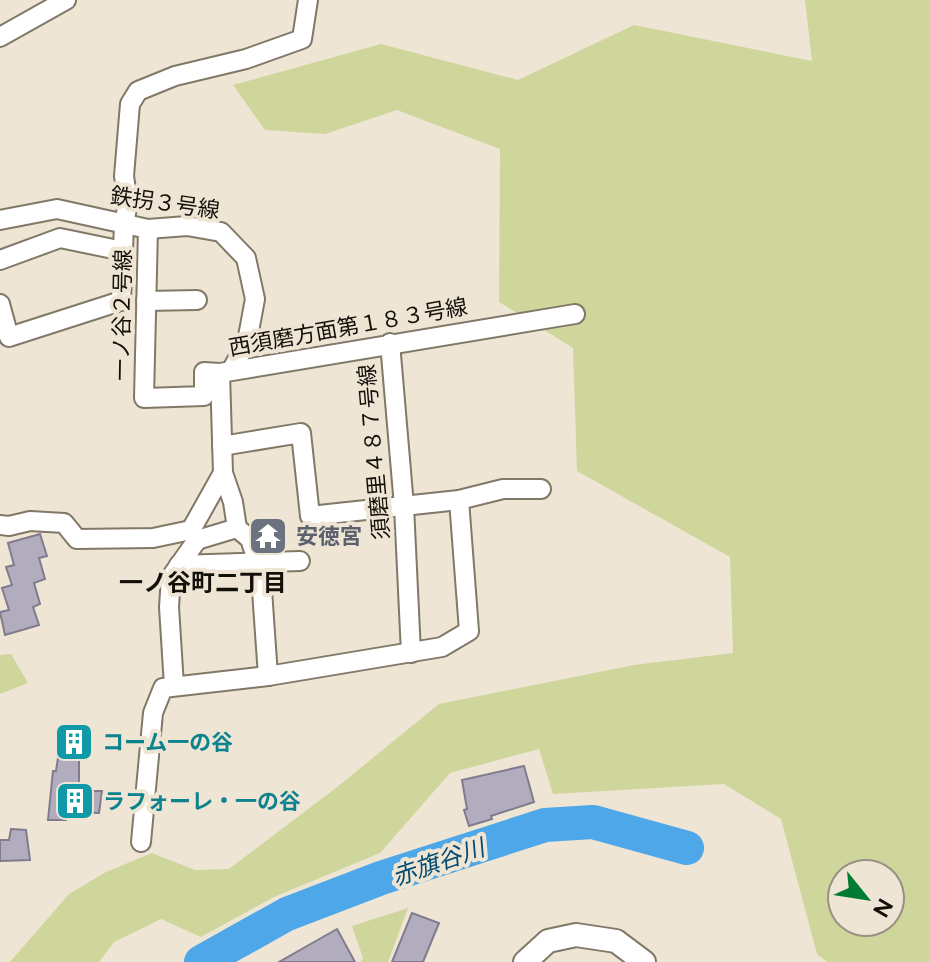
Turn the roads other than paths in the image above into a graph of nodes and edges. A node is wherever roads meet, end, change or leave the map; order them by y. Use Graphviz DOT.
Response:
graph roads {
  1 [pos="66,0"];
  2 [pos="308,0"];
  3 [pos="0,37"];
  4 [pos="0,220"];
  5 [pos="124,224"];
  6 [pos="148,229"];
  7 [pos="123,251"];
  8 [pos="0,260"];
  9 [pos="197,300"];
  10 [pos="146,301"];
  11 [pos="0,304"];
  12 [pos="575,314"];
  13 [pos="390,343"];
  14 [pos="226,371"];
  15 [pos="222,446"];
  16 [pos="223,473"];
  17 [pos="541,489"];
  18 [pos="459,500"];
  19 [pos="404,506"];
  20 [pos="0,525"];
  21 [pos="237,528"];
  22 [pos="194,535"];
  23 [pos="300,561"];
  24 [pos="179,565"];
  25 [pos="259,569"];
  26 [pos="411,653"];
  27 [pos="268,676"];
  28 [pos="174,686"];
  29 [pos="141,842"];
  30 [pos="525,962"];
  31 [pos="644,962"];
  1 -- 3 [label="street"];
  2 -- 5 [label="street"];
  4 -- 5 [label="street, 鉄拐３号線"];
  5 -- 6 [label="street, 鉄拐３号線"];
  5 -- 7 [label="street"];
  6 -- 10 [label="street, 一ノ谷２号線"];
  6 -- 14 [label="street, 鉄拐３号線"];
  7 -- 8 [label="street"];
  7 -- 11 [label="street"];
  9 -- 10 [label="street"];
  10 -- 14 [label="street, 一ノ谷２号線"];
  12 -- 13 [label="street, 西須磨方面第１８３号線"];
  13 -- 14 [label="street, 西須磨方面第１８３号線"];
  13 -- 19 [label="street, 須磨里４８７号線"];
  14 -- 15 [label="street, 西須磨方面第１８３号線"];
  15 -- 16 [label="street, 西須磨方面第１８３号線"];
  15 -- 19 [label="street"];
  16 -- 21 [label="street, 西須磨方面第１８３号線"];
  16 -- 22 [label="street"];
  17 -- 18 [label="street"];
  18 -- 19 [label="street"];
  18 -- 26 [label="street"];
  19 -- 26 [label="street, 須磨里４８７号線"];
  20 -- 22 [label="street"];
  21 -- 22 [label="street"];
  21 -- 25 [label="street, 西須磨方面第１８３号線"];
  22 -- 24 [label="street"];
  23 -- 25 [label="street"];
  24 -- 25 [label="street"];
  24 -- 28 [label="street"];
  25 -- 27 [label="street"];
  26 -- 27 [label="street"];
  27 -- 28 [label="street"];
  28 -- 29 [label="street"];
  30 -- 31 [label="street"];
}
